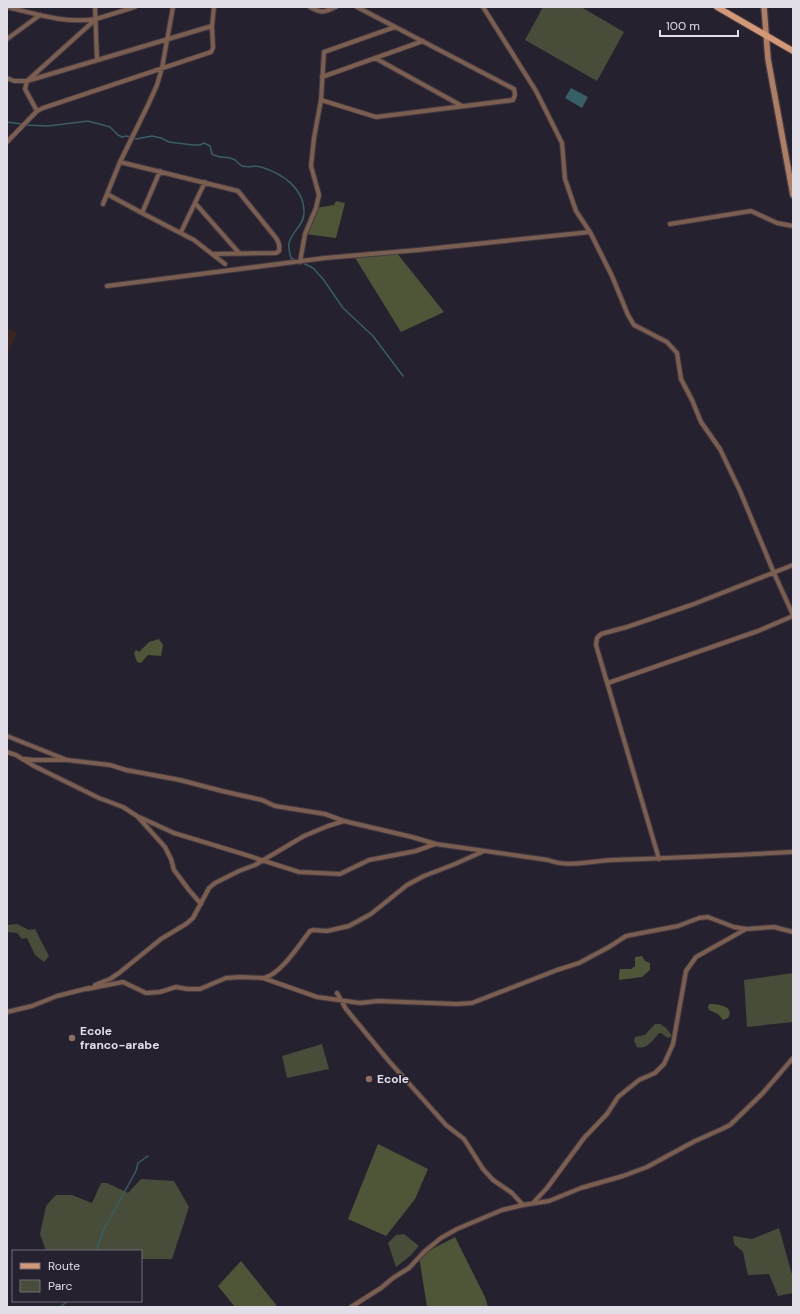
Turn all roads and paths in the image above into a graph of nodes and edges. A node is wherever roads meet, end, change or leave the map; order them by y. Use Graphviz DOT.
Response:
graph roads {
  1 [pos="7,7"];
  2 [pos="95,7"];
  3 [pos="134,7"];
  4 [pos="173,7"];
  5 [pos="214,7"];
  6 [pos="310,7"];
  7 [pos="336,7"];
  8 [pos="357,7"];
  9 [pos="483,7"];
  10 [pos="717,7"];
  11 [pos="764,7"];
  12 [pos="40,15"];
  13 [pos="96,19"];
  14 [pos="212,26"];
  15 [pos="396,27"];
  16 [pos="766,35"];
  17 [pos="7,39"];
  18 [pos="167,39"];
  19 [pos="423,41"];
  20 [pos="793,51"];
  21 [pos="375,58"];
  22 [pos="97,60"];
  23 [pos="162,68"];
  24 [pos="322,77"];
  25 [pos="7,78"];
  26 [pos="27,81"];
  27 [pos="321,100"];
  28 [pos="462,106"];
  29 [pos="37,111"];
  30 [pos="7,142"];
  31 [pos="120,162"];
  32 [pos="160,171"];
  33 [pos="205,182"];
  34 [pos="107,194"];
  35 [pos="793,195"];
  36 [pos="195,202"];
  37 [pos="103,204"];
  38 [pos="142,213"];
  39 [pos="670,224"];
  40 [pos="793,226"];
  41 [pos="181,232"];
  42 [pos="590,232"];
  43 [pos="214,254"];
  44 [pos="240,254"];
  45 [pos="300,262"];
  46 [pos="225,264"];
  47 [pos="107,286"];
  48 [pos="793,566"];
  49 [pos="774,573"];
  50 [pos="793,615"];
  51 [pos="608,682"];
  52 [pos="7,736"];
  53 [pos="7,752"];
  54 [pos="21,758"];
  55 [pos="67,760"];
  56 [pos="137,816"];
  57 [pos="344,821"];
  58 [pos="436,844"];
  59 [pos="485,851"];
  60 [pos="793,852"];
  61 [pos="660,859"];
  62 [pos="262,861"];
  63 [pos="201,904"];
  64 [pos="746,929"];
  65 [pos="793,932"];
  66 [pos="263,978"];
  67 [pos="87,988"];
  68 [pos="337,993"];
  69 [pos="342,1000"];
  70 [pos="7,1012"];
  71 [pos="793,1058"];
  72 [pos="533,1203"];
  73 [pos="523,1205"];
  74 [pos="351,1307"];
  1 -- 12 [label="street"];
  2 -- 13 [label="street"];
  3 -- 13 [label="street"];
  4 -- 18 [label="street"];
  5 -- 14 [label="street"];
  6 -- 7 [label="street"];
  8 -- 15 [label="street"];
  9 -- 42 [label="street"];
  10 -- 16 [label="main road"];
  11 -- 16 [label="main road"];
  12 -- 13 [label="street"];
  12 -- 17 [label="street"];
  13 -- 22 [label="street"];
  13 -- 26 [label="street"];
  14 -- 18 [label="street"];
  14 -- 23 [label="street"];
  15 -- 19 [label="street"];
  15 -- 24 [label="street"];
  16 -- 20 [label="main road"];
  16 -- 35 [label="main road"];
  18 -- 22 [label="street"];
  18 -- 23 [label="street"];
  19 -- 21 [label="street"];
  19 -- 28 [label="street"];
  21 -- 24 [label="street"];
  21 -- 28 [label="street"];
  22 -- 26 [label="street"];
  23 -- 29 [label="street"];
  23 -- 31 [label="street"];
  24 -- 27 [label="street"];
  25 -- 26 [label="street"];
  26 -- 29 [label="street"];
  27 -- 28 [label="street"];
  27 -- 45 [label="street"];
  29 -- 30 [label="street"];
  31 -- 32 [label="street"];
  31 -- 34 [label="street"];
  32 -- 33 [label="street"];
  32 -- 38 [label="street"];
  33 -- 36 [label="street"];
  33 -- 44 [label="street"];
  34 -- 37 [label="street"];
  34 -- 38 [label="street"];
  36 -- 41 [label="street"];
  36 -- 44 [label="street"];
  38 -- 41 [label="street"];
  39 -- 40 [label="street"];
  41 -- 43 [label="street"];
  42 -- 45 [label="street"];
  42 -- 49 [label="street"];
  43 -- 44 [label="street"];
  43 -- 46 [label="street"];
  45 -- 47 [label="street"];
  48 -- 49 [label="street"];
  49 -- 50 [label="street"];
  49 -- 51 [label="street"];
  50 -- 51 [label="street"];
  51 -- 61 [label="street"];
  52 -- 55 [label="street"];
  53 -- 54 [label="street"];
  54 -- 55 [label="street"];
  54 -- 56 [label="street"];
  55 -- 57 [label="street"];
  56 -- 62 [label="street"];
  56 -- 63 [label="street"];
  57 -- 58 [label="street"];
  57 -- 62 [label="street"];
  58 -- 59 [label="street"];
  58 -- 62 [label="street"];
  59 -- 61 [label="street"];
  59 -- 66 [label="street"];
  60 -- 61 [label="street"];
  62 -- 63 [label="street"];
  63 -- 67 [label="street"];
  64 -- 65 [label="street"];
  64 -- 69 [label="street"];
  64 -- 72 [label="street"];
  66 -- 67 [label="street"];
  66 -- 69 [label="street"];
  67 -- 70 [label="street"];
  68 -- 69 [label="street"];
  69 -- 73 [label="street"];
  71 -- 72 [label="street"];
  72 -- 73 [label="street"];
  73 -- 74 [label="street"];
}
